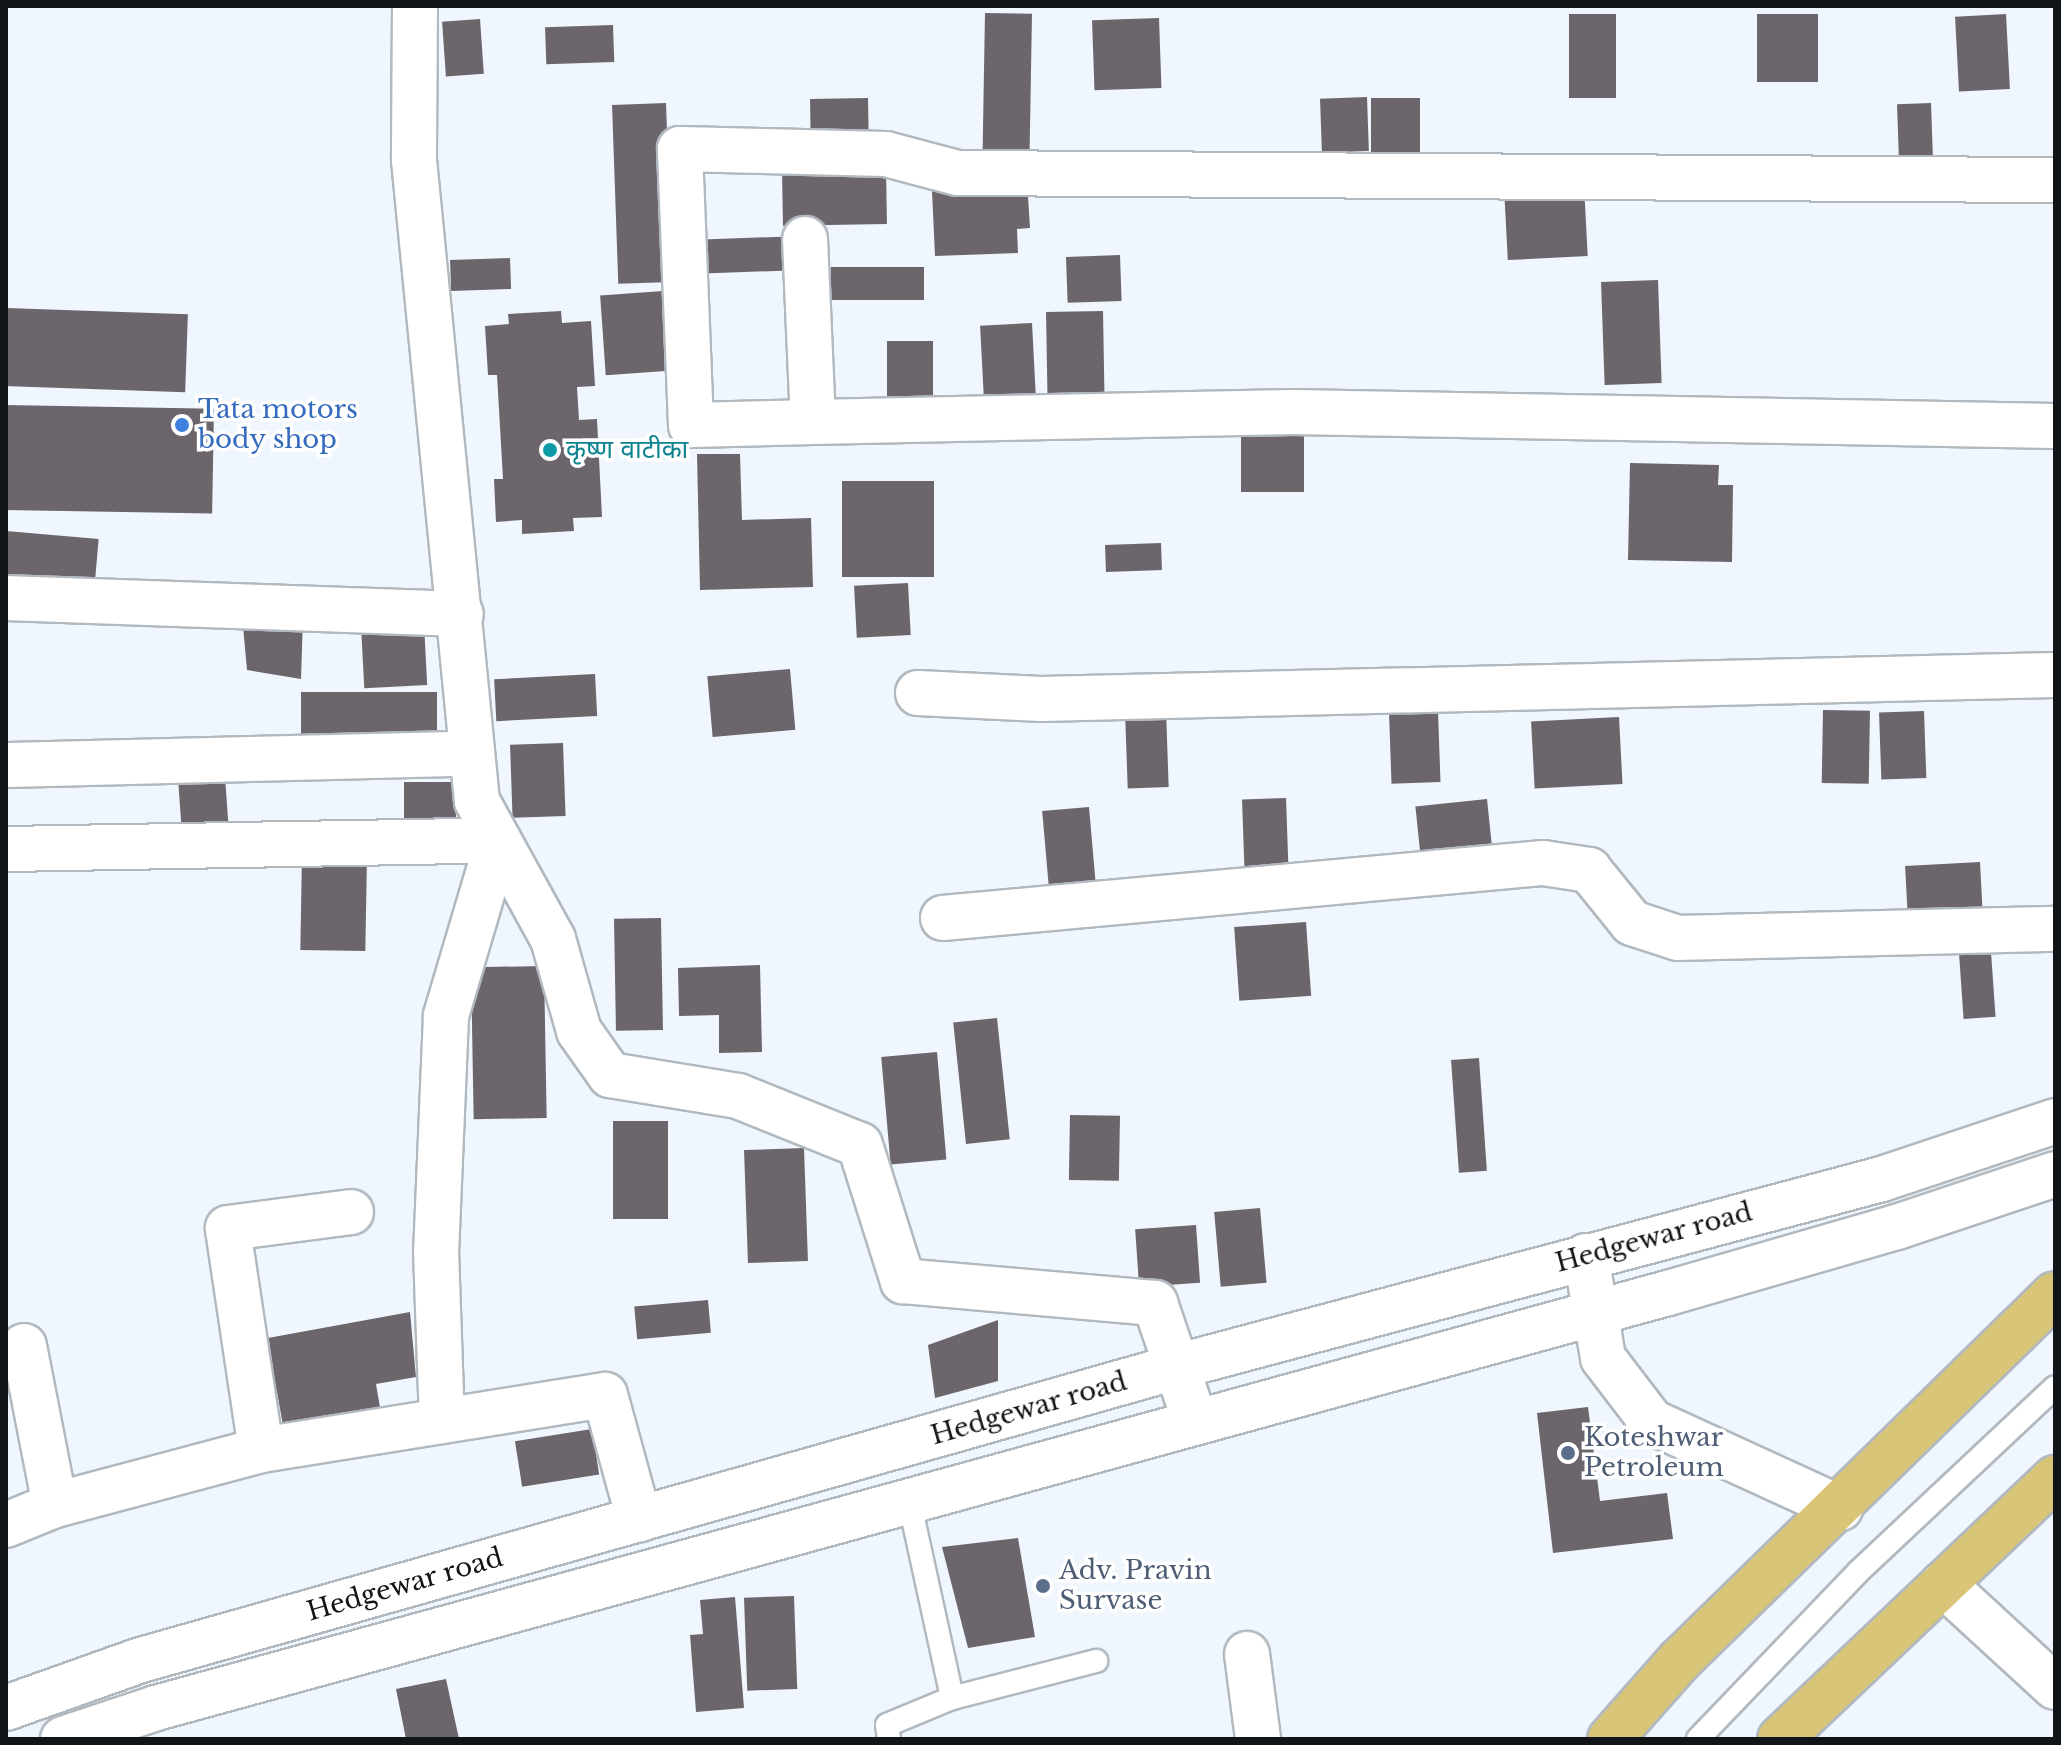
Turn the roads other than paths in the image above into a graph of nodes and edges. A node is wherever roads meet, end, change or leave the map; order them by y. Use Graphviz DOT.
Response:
graph roads {
  1 [pos="415,6"];
  2 [pos="2055,180"];
  3 [pos="805,239"];
  4 [pos="813,422"];
  5 [pos="2055,426"];
  6 [pos="6,598"];
  7 [pos="461,614"];
  8 [pos="2055,675"];
  9 [pos="918,693"];
  10 [pos="471,754"];
  11 [pos="6,765"];
  12 [pos="498,840"];
  13 [pos="6,849"];
  14 [pos="943,918"];
  15 [pos="2055,929"];
  16 [pos="2055,1121"];
  17 [pos="2055,1174"];
  18 [pos="351,1212"];
  19 [pos="1586,1256"];
  20 [pos="2055,1294"];
  21 [pos="1594,1310"];
  22 [pos="24,1346"];
  23 [pos="1179,1366"];
  24 [pos="2055,1387"];
  25 [pos="442,1421"];
  26 [pos="1195,1421"];
  27 [pos="261,1450"];
  28 [pos="2055,1478"];
  29 [pos="909,1500"];
  30 [pos="55,1505"];
  31 [pos="1840,1508"];
  32 [pos="639,1519"];
  33 [pos="6,1525"];
  34 [pos="1943,1584"];
  35 [pos="1247,1654"];
  36 [pos="1096,1661"];
  37 [pos="2055,1687"];
  38 [pos="952,1698"];
  39 [pos="6,1708"];
  40 [pos="137,1727"];
  41 [pos="66,1738"];
  42 [pos="889,1739"];
  43 [pos="1258,1739"];
  44 [pos="1610,1739"];
  45 [pos="1698,1739"];
  46 [pos="1780,1739"];
  1 -- 7 [label="street"];
  2 -- 4 [label="street"];
  3 -- 4 [label="street"];
  4 -- 5 [label="street"];
  6 -- 7 [label="street"];
  7 -- 10 [label="street"];
  8 -- 9 [label="street"];
  10 -- 11 [label="street"];
  10 -- 12 [label="street"];
  12 -- 13 [label="street"];
  12 -- 23 [label="street"];
  12 -- 25 [label="street"];
  14 -- 15 [label="street"];
  16 -- 19 [label="street, Hedgewar road"];
  17 -- 21 [label="street, Hedgewar road"];
  18 -- 27 [label="street"];
  19 -- 21 [label="street"];
  19 -- 23 [label="street, Hedgewar road"];
  20 -- 31 [label="main road"];
  21 -- 26 [label="street, Hedgewar road"];
  21 -- 31 [label="street"];
  22 -- 30 [label="street"];
  23 -- 26 [label="street"];
  23 -- 32 [label="street, Hedgewar road"];
  24 -- 45 [label="lane"];
  25 -- 27 [label="street"];
  25 -- 32 [label="street"];
  26 -- 29 [label="street, Hedgewar road"];
  27 -- 30 [label="street"];
  28 -- 34 [label="main road"];
  29 -- 38 [label="lane"];
  29 -- 40 [label="street, Hedgewar road"];
  30 -- 33 [label="street"];
  31 -- 44 [label="main road"];
  32 -- 39 [label="street, Hedgewar road"];
  34 -- 37 [label="street"];
  34 -- 46 [label="main road"];
  35 -- 43 [label="street"];
  36 -- 38 [label="lane"];
  38 -- 42 [label="lane"];
  40 -- 41 [label="street, Hedgewar road"];
}
